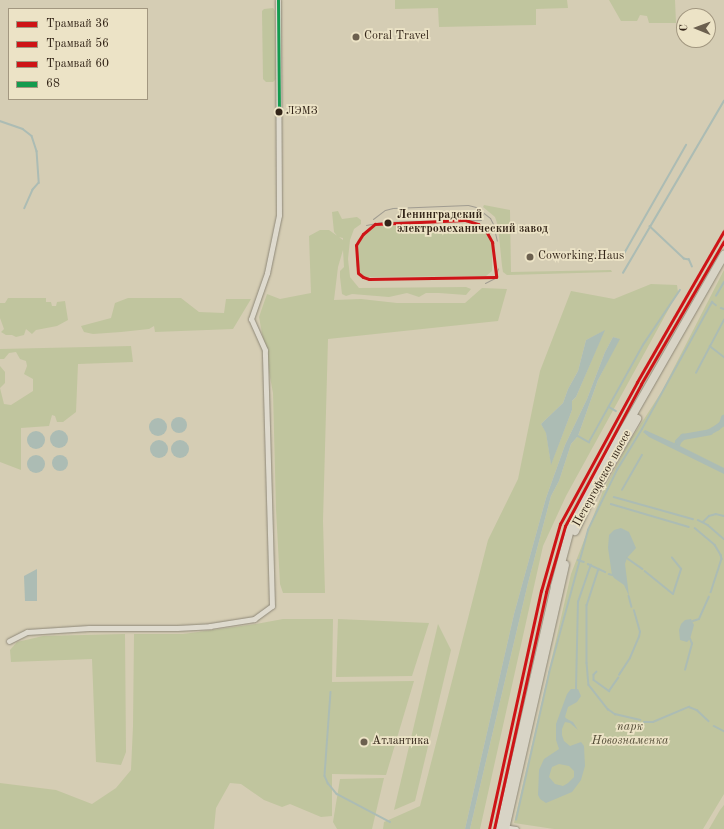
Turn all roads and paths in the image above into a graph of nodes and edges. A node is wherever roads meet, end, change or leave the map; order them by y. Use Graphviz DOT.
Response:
graph roads {
  1 [pos="278,0"];
  2 [pos="724,255"];
  3 [pos="724,265"];
  4 [pos="9,641"];
  5 [pos="503,828"];
  6 [pos="516,829"];
  1 -- 4 [label="street"];
  2 -- 5 [label="main road, Петергофское шоссе"];
  3 -- 5 [label="main road, Петергофское шоссе"];
  5 -- 6 [label="street"];
}
